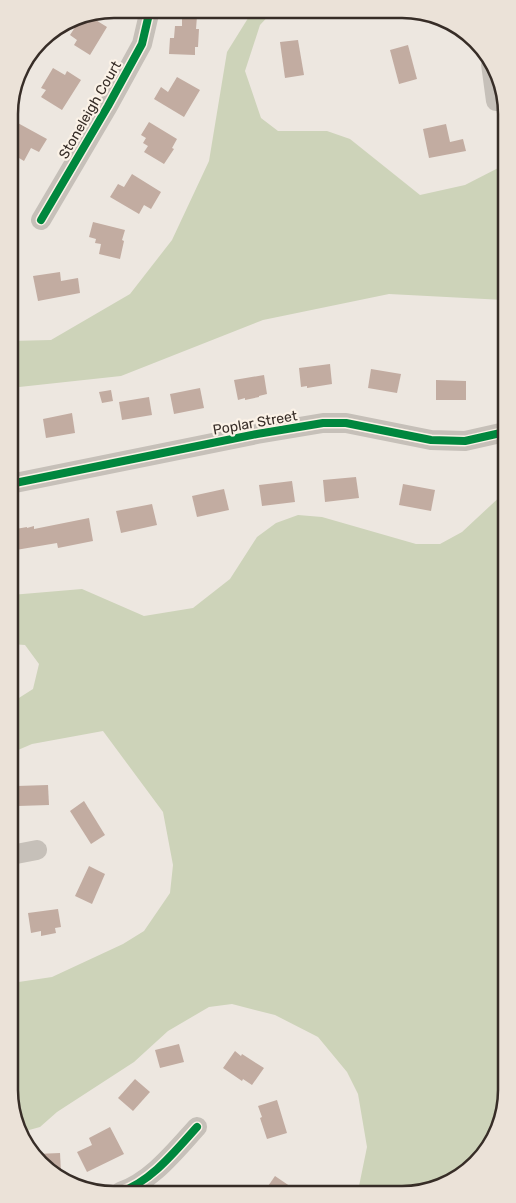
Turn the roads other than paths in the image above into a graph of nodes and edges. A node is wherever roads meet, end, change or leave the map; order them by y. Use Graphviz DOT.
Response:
graph roads {
  1 [pos="148,18"];
  2 [pos="494,86"];
  3 [pos="496,101"];
  4 [pos="41,220"];
  5 [pos="499,433"];
  6 [pos="18,482"];
  7 [pos="37,850"];
  8 [pos="18,854"];
  9 [pos="198,1127"];
  10 [pos="132,1186"];
  1 -- 4 [label="street, Stoneleigh Court"];
  2 -- 3 [label="street"];
  5 -- 6 [label="street, Poplar Street"];
  7 -- 8 [label="street"];
  9 -- 10 [label="street"];
}
